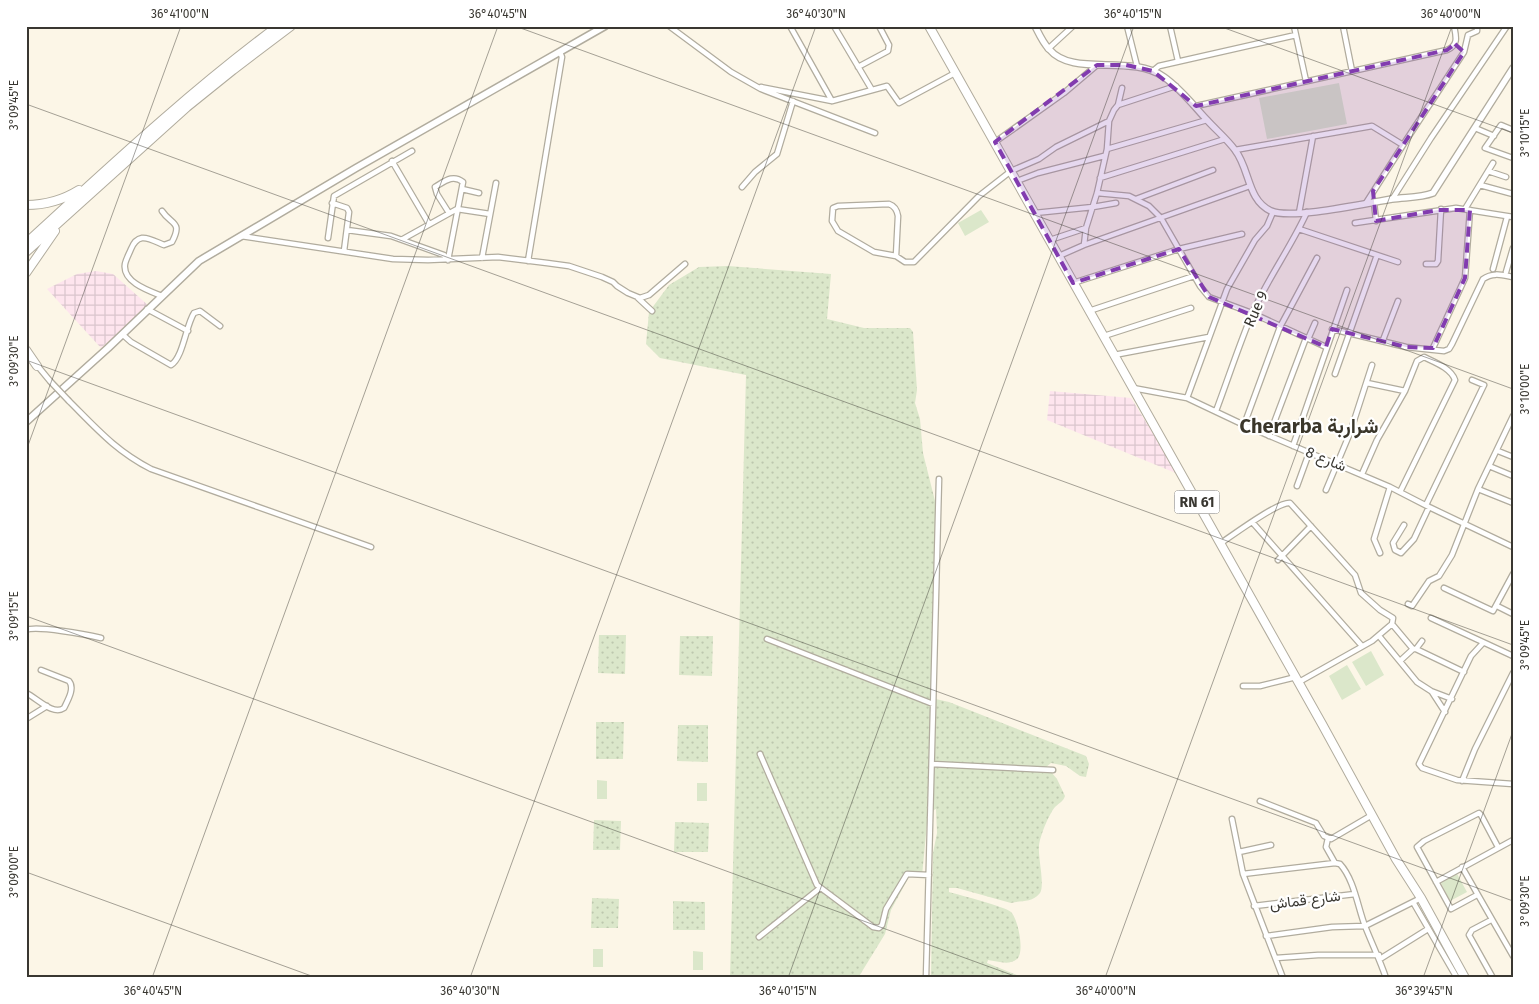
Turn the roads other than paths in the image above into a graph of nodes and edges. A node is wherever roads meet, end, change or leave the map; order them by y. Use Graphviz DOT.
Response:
graph roads {
  1 [pos="278,26"];
  2 [pos="291,26"];
  3 [pos="605,26"];
  4 [pos="669,26"];
  5 [pos="790,26"];
  6 [pos="834,26"];
  7 [pos="879,26"];
  8 [pos="929,26"];
  9 [pos="1035,26"];
  10 [pos="1074,26"];
  11 [pos="1127,26"];
  12 [pos="1170,26"];
  13 [pos="1294,26"];
  14 [pos="1344,26"];
  15 [pos="1454,26"];
  16 [pos="1477,26"];
  17 [pos="1507,26"];
  18 [pos="1296,35"];
  19 [pos="1455,44"];
  20 [pos="1048,49"];
  21 [pos="560,52"];
  22 [pos="1464,52"];
  23 [pos="1178,61"];
  24 [pos="1097,65"];
  25 [pos="1137,66"];
  26 [pos="858,67"];
  27 [pos="1513,68"];
  28 [pos="1154,71"];
  29 [pos="1352,71"];
  30 [pos="955,73"];
  31 [pos="1306,81"];
  32 [pos="753,85"];
  33 [pos="1176,86"];
  34 [pos="1122,88"];
  35 [pos="872,90"];
  36 [pos="793,101"];
  37 [pos="832,101"];
  38 [pos="1118,105"];
  39 [pos="1196,106"];
  40 [pos="1207,120"];
  41 [pos="1109,121"];
  42 [pos="1475,128"];
  43 [pos="1513,130"];
  44 [pos="875,133"];
  45 [pos="1313,136"];
  46 [pos="1494,136"];
  47 [pos="1225,139"];
  48 [pos="995,142"];
  49 [pos="1403,145"];
  50 [pos="1107,148"];
  51 [pos="1235,150"];
  52 [pos="412,151"];
  53 [pos="1104,156"];
  54 [pos="1513,158"];
  55 [pos="392,161"];
  56 [pos="1493,163"];
  57 [pos="1213,170"];
  58 [pos="1010,171"];
  59 [pos="1488,171"];
  60 [pos="101,175"];
  61 [pos="1506,176"];
  62 [pos="1100,178"];
  63 [pos="1018,181"];
  64 [pos="496,183"];
  65 [pos="1480,185"];
  66 [pos="1250,186"];
  67 [pos="742,187"];
  68 [pos="462,189"];
  69 [pos="479,193"];
  70 [pos="1097,193"];
  71 [pos="1513,194"];
  72 [pos="1393,198"];
  73 [pos="1136,199"];
  74 [pos="1374,202"];
  75 [pos="332,203"];
  76 [pos="1116,203"];
  77 [pos="1366,203"];
  78 [pos="26,205"];
  79 [pos="1093,208"];
  80 [pos="458,209"];
  81 [pos="1441,210"];
  82 [pos="1467,210"];
  83 [pos="162,211"];
  84 [pos="1273,212"];
  85 [pos="1307,212"];
  86 [pos="449,213"];
  87 [pos="1034,213"];
  88 [pos="1299,213"];
  89 [pos="490,214"];
  90 [pos="68,215"];
  91 [pos="1510,217"];
  92 [pos="1161,218"];
  93 [pos="1376,221"];
  94 [pos="1356,223"];
  95 [pos="430,224"];
  96 [pos="1086,228"];
  97 [pos="1299,229"];
  98 [pos="347,230"];
  99 [pos="1242,234"];
  100 [pos="241,236"];
  101 [pos="328,238"];
  102 [pos="403,240"];
  103 [pos="1050,240"];
  104 [pos="26,242"];
  105 [pos="1084,245"];
  106 [pos="1513,248"];
  107 [pos="1179,249"];
  108 [pos="344,251"];
  109 [pos="26,252"];
  110 [pos="1377,255"];
  111 [pos="896,256"];
  112 [pos="1059,256"];
  113 [pos="482,258"];
  114 [pos="1318,258"];
  115 [pos="448,260"];
  116 [pos="528,261"];
  117 [pos="1398,262"];
  118 [pos="685,264"];
  119 [pos="1426,264"];
  120 [pos="1493,269"];
  121 [pos="1506,272"];
  122 [pos="26,273"];
  123 [pos="1194,276"];
  124 [pos="1513,278"];
  125 [pos="1073,283"];
  126 [pos="1347,290"];
  127 [pos="162,296"];
  128 [pos="637,297"];
  129 [pos="1398,301"];
  130 [pos="1221,303"];
  131 [pos="1191,308"];
  132 [pos="147,309"];
  133 [pos="652,311"];
  134 [pos="1089,311"];
  135 [pos="1252,313"];
  136 [pos="1315,323"];
  137 [pos="220,326"];
  138 [pos="1280,327"];
  139 [pos="1332,329"];
  140 [pos="188,332"];
  141 [pos="1349,333"];
  142 [pos="122,334"];
  143 [pos="1104,336"];
  144 [pos="1209,337"];
  145 [pos="1307,338"];
  146 [pos="1383,340"];
  147 [pos="1326,347"];
  148 [pos="1433,348"];
  149 [pos="26,350"];
  150 [pos="26,354"];
  151 [pos="1114,354"];
  152 [pos="26,360"];
  153 [pos="1372,365"];
  154 [pos="37,366"];
  155 [pos="1335,374"];
  156 [pos="1472,380"];
  157 [pos="1367,383"];
  158 [pos="1133,388"];
  159 [pos="1405,391"];
  160 [pos="1186,398"];
  161 [pos="1216,411"];
  162 [pos="1513,416"];
  163 [pos="26,422"];
  164 [pos="1244,425"];
  165 [pos="1269,436"];
  166 [pos="1293,446"];
  167 [pos="1498,451"];
  168 [pos="1309,453"];
  169 [pos="1513,457"];
  170 [pos="1337,465"];
  171 [pos="1489,466"];
  172 [pos="1362,474"];
  173 [pos="1513,476"];
  174 [pos="939,479"];
  175 [pos="1297,486"];
  176 [pos="1390,486"];
  177 [pos="1478,489"];
  178 [pos="1326,490"];
  179 [pos="1400,492"];
  180 [pos="1513,503"];
  181 [pos="1427,506"];
  182 [pos="1253,523"];
  183 [pos="1404,525"];
  184 [pos="1464,525"];
  185 [pos="1311,526"];
  186 [pos="1220,543"];
  187 [pos="371,547"];
  188 [pos="1513,547"];
  189 [pos="1380,553"];
  190 [pos="1284,556"];
  191 [pos="1278,560"];
  192 [pos="1513,574"];
  193 [pos="1444,588"];
  194 [pos="1408,604"];
  195 [pos="1497,606"];
  196 [pos="1513,614"];
  197 [pos="1431,618"];
  198 [pos="1392,624"];
  199 [pos="26,630"];
  200 [pos="1379,636"];
  201 [pos="101,638"];
  202 [pos="766,639"];
  203 [pos="1422,641"];
  204 [pos="1483,642"];
  205 [pos="1362,646"];
  206 [pos="1415,649"];
  207 [pos="1513,656"];
  208 [pos="1400,661"];
  209 [pos="41,670"];
  210 [pos="1464,672"];
  211 [pos="1513,673"];
  212 [pos="1298,680"];
  213 [pos="1243,686"];
  214 [pos="1431,691"];
  215 [pos="26,693"];
  216 [pos="1452,698"];
  217 [pos="933,704"];
  218 [pos="47,706"];
  219 [pos="1445,712"];
  220 [pos="26,719"];
  221 [pos="760,754"];
  222 [pos="932,764"];
  223 [pos="1053,770"];
  224 [pos="1462,781"];
  225 [pos="1513,784"];
  226 [pos="1260,801"];
  227 [pos="1372,815"];
  228 [pos="1232,819"];
  229 [pos="1328,838"];
  230 [pos="1513,840"];
  231 [pos="1271,845"];
  232 [pos="1498,847"];
  233 [pos="1239,852"];
  234 [pos="1335,864"];
  235 [pos="1462,867"];
  236 [pos="1243,874"];
  237 [pos="929,875"];
  238 [pos="1436,882"];
  239 [pos="820,888"];
  240 [pos="1355,894"];
  241 [pos="1477,895"];
  242 [pos="1421,898"];
  243 [pos="1413,902"];
  244 [pos="1254,906"];
  245 [pos="1491,920"];
  246 [pos="1365,926"];
  247 [pos="1428,929"];
  248 [pos="1266,936"];
  249 [pos="759,937"];
  250 [pos="1513,956"];
  251 [pos="1379,957"];
  252 [pos="1276,958"];
  253 [pos="926,978"];
  254 [pos="1283,978"];
  255 [pos="1386,978"];
  256 [pos="1457,978"];
  257 [pos="1465,978"];
  258 [pos="1493,978"];
  1 -- 60 [label="main road"];
  2 -- 90 [label="main road"];
  3 -- 21 [label="main road"];
  4 -- 32 [label="street"];
  5 -- 37 [label="street"];
  6 -- 26 [label="street"];
  7 -- 26 [label="street"];
  8 -- 30 [label="main road, RN 61"];
  9 -- 20 [label="street"];
  10 -- 20 [label="street"];
  11 -- 25 [label="street"];
  12 -- 23 [label="street"];
  13 -- 18 [label="street"];
  14 -- 29 [label="street"];
  15 -- 19 [label="street"];
  16 -- 22 [label="street"];
  17 -- 72 [label="street"];
  18 -- 23 [label="street"];
  18 -- 31 [label="street"];
  19 -- 22 [label="street"];
  19 -- 29 [label="street"];
  20 -- 24 [label="street"];
  21 -- 100 [label="main road"];
  21 -- 116 [label="street"];
  22 -- 49 [label="street"];
  23 -- 28 [label="street"];
  24 -- 25 [label="street"];
  24 -- 48 [label="street"];
  25 -- 28 [label="street"];
  26 -- 35 [label="street"];
  27 -- 42 [label="street"];
  28 -- 33 [label="street"];
  29 -- 31 [label="street"];
  30 -- 35 [label="street"];
  30 -- 48 [label="main road, RN 61"];
  31 -- 39 [label="street"];
  32 -- 36 [label="street"];
  32 -- 37 [label="street"];
  33 -- 38 [label="street"];
  33 -- 39 [label="street"];
  34 -- 38 [label="street"];
  35 -- 37 [label="street"];
  36 -- 44 [label="street"];
  36 -- 67 [label="street"];
  38 -- 41 [label="street"];
  39 -- 40 [label="street"];
  40 -- 47 [label="street"];
  40 -- 50 [label="street"];
  41 -- 50 [label="street"];
  41 -- 58 [label="street"];
  42 -- 46 [label="street"];
  42 -- 72 [label="street"];
  43 -- 46 [label="street"];
  45 -- 49 [label="street"];
  45 -- 51 [label="street"];
  45 -- 88 [label="street"];
  46 -- 54 [label="street"];
  47 -- 51 [label="street"];
  47 -- 62 [label="street"];
  48 -- 58 [label="main road, RN 61"];
  49 -- 77 [label="street"];
  50 -- 53 [label="street"];
  51 -- 66 [label="street"];
  52 -- 55 [label="street"];
  53 -- 62 [label="street"];
  53 -- 63 [label="street"];
  55 -- 75 [label="street"];
  55 -- 95 [label="street"];
  56 -- 59 [label="street"];
  57 -- 73 [label="street"];
  58 -- 63 [label="main road, RN 61"];
  58 -- 111 [label="street"];
  59 -- 61 [label="street"];
  59 -- 65 [label="street"];
  60 -- 78 [label="main road"];
  60 -- 104 [label="main road"];
  62 -- 70 [label="street"];
  63 -- 87 [label="main road, RN 61"];
  64 -- 89 [label="street"];
  65 -- 71 [label="street"];
  65 -- 82 [label="street"];
  66 -- 84 [label="street"];
  66 -- 92 [label="street"];
  68 -- 69 [label="street"];
  68 -- 80 [label="street"];
  68 -- 86 [label="street"];
  70 -- 73 [label="street"];
  70 -- 79 [label="street"];
  72 -- 74 [label="street"];
  73 -- 92 [label="street"];
  74 -- 77 [label="street"];
  74 -- 93 [label="street"];
  75 -- 98 [label="street"];
  75 -- 101 [label="street"];
  76 -- 79 [label="street"];
  77 -- 85 [label="street"];
  79 -- 87 [label="street"];
  79 -- 96 [label="street"];
  80 -- 86 [label="street"];
  80 -- 89 [label="street"];
  80 -- 115 [label="street"];
  81 -- 82 [label="street"];
  81 -- 93 [label="street"];
  81 -- 119 [label="street"];
  82 -- 91 [label="street"];
  82 -- 148 [label="street"];
  83 -- 127 [label="street"];
  84 -- 88 [label="street"];
  84 -- 130 [label="street"];
  85 -- 88 [label="street"];
  85 -- 97 [label="street, Rue 9"];
  86 -- 95 [label="street"];
  87 -- 103 [label="main road, RN 61"];
  89 -- 113 [label="street"];
  90 -- 109 [label="main road"];
  90 -- 122 [label="main road"];
  91 -- 120 [label="street"];
  92 -- 105 [label="street"];
  92 -- 107 [label="street"];
  93 -- 94 [label="street"];
  95 -- 102 [label="street"];
  96 -- 103 [label="street"];
  96 -- 105 [label="street"];
  97 -- 110 [label="street"];
  97 -- 135 [label="street, Rue 9"];
  98 -- 102 [label="street"];
  98 -- 108 [label="street"];
  99 -- 107 [label="street"];
  100 -- 108 [label="street"];
  100 -- 127 [label="main road"];
  102 -- 115 [label="street"];
  103 -- 112 [label="main road, RN 61"];
  105 -- 112 [label="street"];
  106 -- 121 [label="street"];
  107 -- 123 [label="street"];
  107 -- 125 [label="street"];
  108 -- 115 [label="street"];
  110 -- 117 [label="street"];
  110 -- 141 [label="street"];
  111 -- 111 [label="street"];
  112 -- 125 [label="main road, RN 61"];
  113 -- 115 [label="street"];
  113 -- 116 [label="street"];
  114 -- 138 [label="street"];
  116 -- 128 [label="street"];
  118 -- 128 [label="street"];
  123 -- 130 [label="street"];
  123 -- 134 [label="street"];
  124 -- 148 [label="street"];
  125 -- 134 [label="main road, RN 61"];
  126 -- 139 [label="street"];
  127 -- 132 [label="main road"];
  128 -- 133 [label="street"];
  129 -- 146 [label="street"];
  130 -- 135 [label="street"];
  130 -- 144 [label="street"];
  131 -- 143 [label="street"];
  132 -- 140 [label="street"];
  132 -- 142 [label="main road"];
  134 -- 143 [label="main road, RN 61"];
  135 -- 138 [label="street"];
  135 -- 161 [label="street, Rue 9"];
  136 -- 145 [label="street"];
  137 -- 140 [label="street"];
  138 -- 145 [label="street"];
  138 -- 164 [label="street"];
  139 -- 141 [label="street"];
  139 -- 147 [label="street"];
  140 -- 142 [label="street"];
  141 -- 146 [label="street"];
  141 -- 155 [label="street"];
  142 -- 163 [label="main road"];
  143 -- 151 [label="main road, RN 61"];
  144 -- 151 [label="street"];
  144 -- 160 [label="street"];
  145 -- 147 [label="street"];
  145 -- 165 [label="street"];
  146 -- 148 [label="street"];
  147 -- 166 [label="street"];
  149 -- 154 [label="main road"];
  150 -- 154 [label="street"];
  151 -- 158 [label="main road, RN 61"];
  152 -- 154 [label="main road"];
  153 -- 157 [label="street"];
  154 -- 187 [label="street, bridge"];
  156 -- 181 [label="street"];
  157 -- 159 [label="street"];
  157 -- 170 [label="street"];
  158 -- 160 [label="street, شارع 8"];
  158 -- 186 [label="main road, RN 61"];
  159 -- 172 [label="street"];
  159 -- 179 [label="street"];
  160 -- 161 [label="street, شارع 8"];
  161 -- 164 [label="street, شارع 8"];
  162 -- 167 [label="street"];
  164 -- 165 [label="street, شارع 8"];
  165 -- 166 [label="street, شارع 8"];
  166 -- 168 [label="street, شارع 8"];
  167 -- 169 [label="street"];
  167 -- 171 [label="street"];
  168 -- 170 [label="street, شارع 8"];
  168 -- 175 [label="street"];
  170 -- 172 [label="street, شارع 8"];
  170 -- 178 [label="street"];
  171 -- 173 [label="street"];
  171 -- 177 [label="street"];
  172 -- 176 [label="street, شارع 8"];
  174 -- 217 [label="street"];
  176 -- 179 [label="street, شارع 8"];
  176 -- 189 [label="street"];
  177 -- 180 [label="street"];
  177 -- 184 [label="street"];
  179 -- 181 [label="street, شارع 8"];
  181 -- 183 [label="street"];
  181 -- 184 [label="street, شارع 8"];
  182 -- 185 [label="street"];
  182 -- 186 [label="street"];
  182 -- 190 [label="street"];
  184 -- 188 [label="street, شارع 8"];
  184 -- 194 [label="street"];
  185 -- 190 [label="street"];
  185 -- 198 [label="street"];
  186 -- 212 [label="main road, RN 61"];
  190 -- 191 [label="street"];
  190 -- 205 [label="street"];
  192 -- 195 [label="street"];
  193 -- 195 [label="street"];
  195 -- 196 [label="street"];
  197 -- 204 [label="street"];
  198 -- 200 [label="street"];
  198 -- 206 [label="street"];
  199 -- 201 [label="street"];
  200 -- 205 [label="street"];
  200 -- 208 [label="street"];
  202 -- 217 [label="street"];
  203 -- 206 [label="street"];
  204 -- 207 [label="street"];
  204 -- 210 [label="street"];
  205 -- 212 [label="street"];
  206 -- 208 [label="street"];
  206 -- 210 [label="street"];
  208 -- 214 [label="street"];
  209 -- 218 [label="street"];
  210 -- 216 [label="street"];
  211 -- 224 [label="street"];
  212 -- 213 [label="street"];
  212 -- 227 [label="main road, RN 61"];
  214 -- 216 [label="street"];
  214 -- 219 [label="street"];
  215 -- 218 [label="street"];
  216 -- 219 [label="street"];
  217 -- 222 [label="street"];
  218 -- 220 [label="street"];
  219 -- 224 [label="street"];
  221 -- 239 [label="street"];
  222 -- 223 [label="street"];
  222 -- 237 [label="street"];
  224 -- 225 [label="street"];
  226 -- 229 [label="street"];
  227 -- 229 [label="street"];
  227 -- 242 [label="main road, RN 61"];
  228 -- 233 [label="street"];
  229 -- 234 [label="street"];
  230 -- 232 [label="street"];
  231 -- 233 [label="street"];
  232 -- 235 [label="street"];
  232 -- 238 [label="street"];
  233 -- 236 [label="street"];
  234 -- 236 [label="street"];
  234 -- 240 [label="street"];
  235 -- 238 [label="street"];
  235 -- 241 [label="street"];
  236 -- 244 [label="street"];
  237 -- 239 [label="street"];
  237 -- 253 [label="street"];
  238 -- 241 [label="street"];
  239 -- 249 [label="street"];
  240 -- 244 [label="street, شارع قماش"];
  240 -- 246 [label="street"];
  241 -- 245 [label="street"];
  242 -- 243 [label="street"];
  242 -- 257 [label="main road, RN 61"];
  243 -- 246 [label="street"];
  243 -- 247 [label="street"];
  244 -- 248 [label="street"];
  245 -- 250 [label="street"];
  245 -- 258 [label="street"];
  246 -- 248 [label="street"];
  246 -- 251 [label="street"];
  247 -- 251 [label="street"];
  247 -- 256 [label="street"];
  248 -- 252 [label="street"];
  251 -- 252 [label="street"];
  251 -- 255 [label="street"];
  252 -- 254 [label="street"];
}
